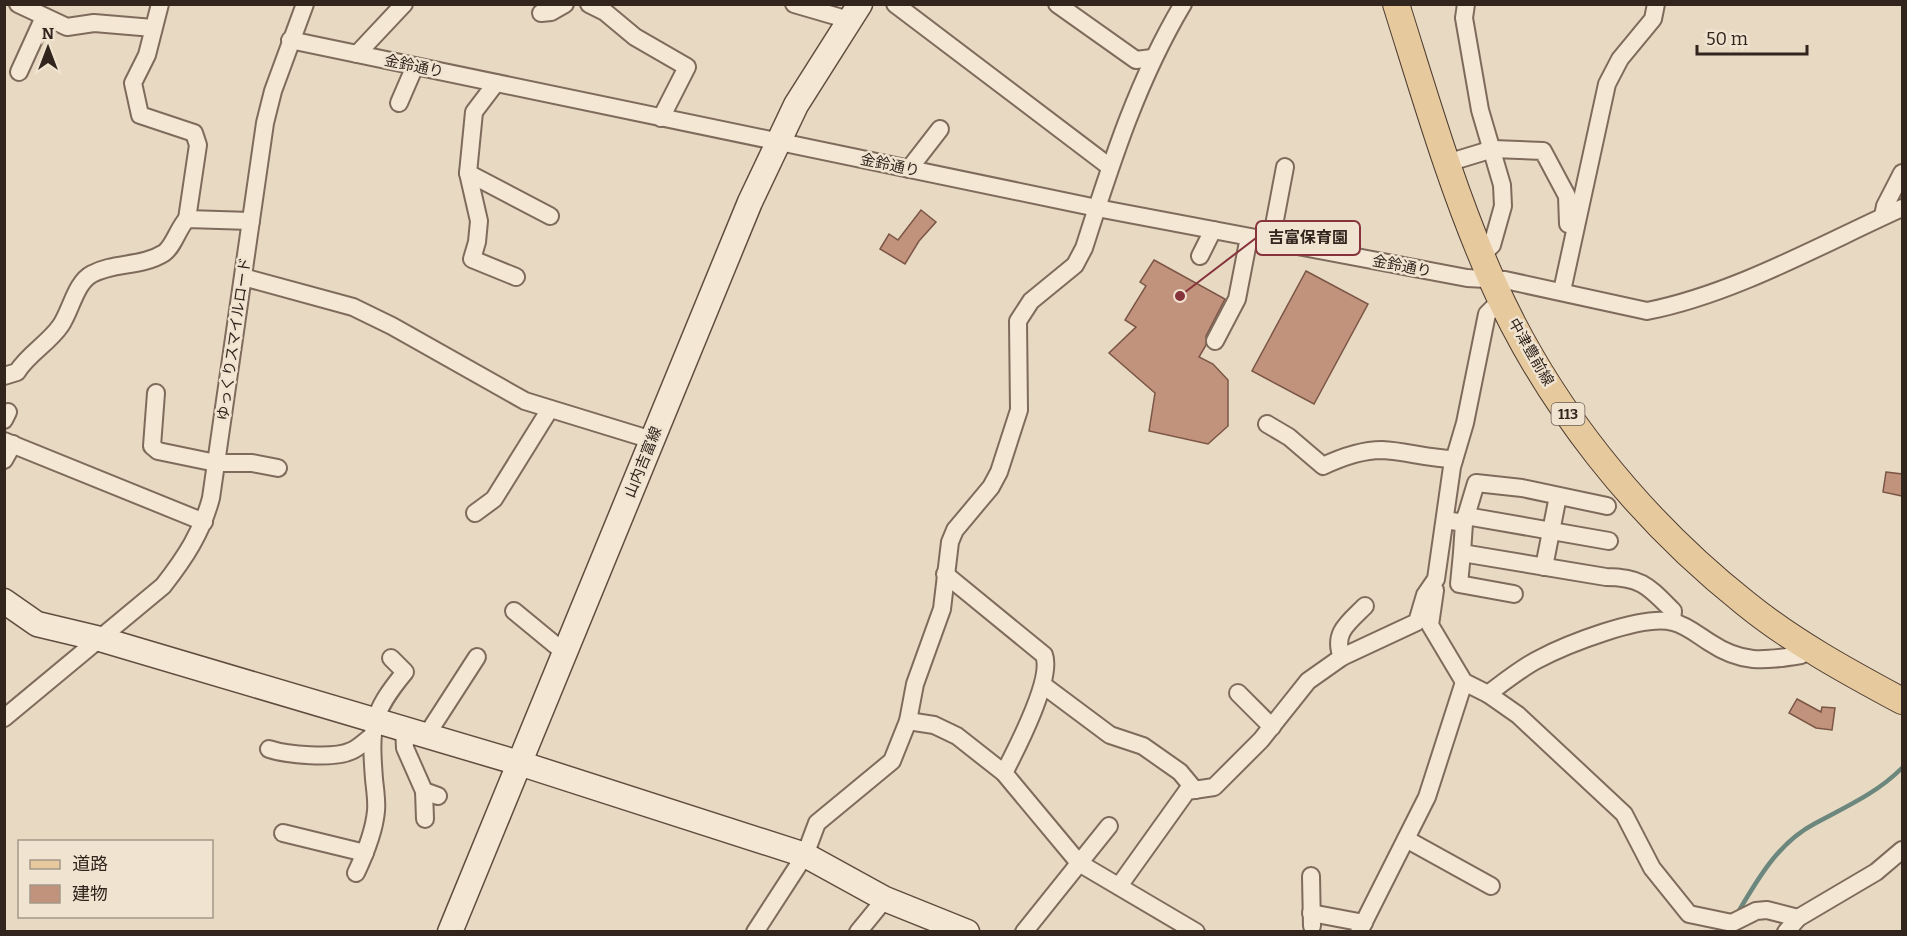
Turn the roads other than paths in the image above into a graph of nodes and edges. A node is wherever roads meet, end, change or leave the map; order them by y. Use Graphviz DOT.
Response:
graph roads {
  1 [pos="18,4"];
  2 [pos="160,4"];
  3 [pos="305,4"];
  4 [pos="404,4"];
  5 [pos="565,4"];
  6 [pos="589,4"];
  7 [pos="794,4"];
  8 [pos="1057,4"];
  9 [pos="1183,4"];
  10 [pos="1396,4"];
  11 [pos="1466,4"];
  12 [pos="1656,4"];
  13 [pos="896,5"];
  14 [pos="608,8"];
  15 [pos="855,12"];
  16 [pos="541,13"];
  17 [pos="44,17"];
  18 [pos="153,28"];
  19 [pos="290,40"];
  20 [pos="357,54"];
  21 [pos="1152,58"];
  22 [pos="416,66"];
  23 [pos="18,72"];
  24 [pos="496,83"];
  25 [pos="399,102"];
  26 [pos="661,117"];
  27 [pos="940,129"];
  28 [pos="778,142"];
  29 [pos="1493,149"];
  30 [pos="1447,163"];
  31 [pos="1110,167"];
  32 [pos="1285,167"];
  33 [pos="909,169"];
  34 [pos="468,173"];
  35 [pos="1902,173"];
  36 [pos="1097,208"];
  37 [pos="1902,208"];
  38 [pos="550,216"];
  39 [pos="1883,216"];
  40 [pos="187,219"];
  41 [pos="251,221"];
  42 [pos="1576,225"];
  43 [pos="1213,230"];
  44 [pos="1249,237"];
  45 [pos="1271,241"];
  46 [pos="1200,256"];
  47 [pos="1481,256"];
  48 [pos="243,277"];
  49 [pos="516,277"];
  50 [pos="1496,290"];
  51 [pos="1562,291"];
  52 [pos="1215,341"];
  53 [pos="4,376"];
  54 [pos="156,393"];
  55 [pos="550,409"];
  56 [pos="1267,424"];
  57 [pos="652,440"];
  58 [pos="9,442"];
  59 [pos="1454,459"];
  60 [pos="4,460"];
  61 [pos="216,463"];
  62 [pos="278,468"];
  63 [pos="1558,496"];
  64 [pos="1607,506"];
  65 [pos="475,513"];
  66 [pos="1445,520"];
  67 [pos="1465,520"];
  68 [pos="204,522"];
  69 [pos="1551,531"];
  70 [pos="1609,541"];
  71 [pos="1462,553"];
  72 [pos="1544,567"];
  73 [pos="945,574"];
  74 [pos="1436,579"];
  75 [pos="1514,594"];
  76 [pos="4,600"];
  77 [pos="1365,606"];
  78 [pos="514,611"];
  79 [pos="1672,621"];
  80 [pos="100,639"];
  81 [pos="1804,645"];
  82 [pos="565,653"];
  83 [pos="477,657"];
  84 [pos="1342,657"];
  85 [pos="391,658"];
  86 [pos="1464,682"];
  87 [pos="1043,685"];
  88 [pos="1239,693"];
  89 [pos="1488,694"];
  90 [pos="1902,701"];
  91 [pos="7,713"];
  92 [pos="908,721"];
  93 [pos="1272,727"];
  94 [pos="373,728"];
  95 [pos="415,732"];
  96 [pos="269,749"];
  97 [pos="519,763"];
  98 [pos="1005,772"];
  99 [pos="1195,790"];
  100 [pos="425,819"];
  101 [pos="1109,826"];
  102 [pos="283,833"];
  103 [pos="1406,839"];
  104 [pos="1902,850"];
  105 [pos="365,853"];
  106 [pos="805,855"];
  107 [pos="1079,862"];
  108 [pos="356,873"];
  109 [pos="1311,876"];
  110 [pos="1119,886"];
  111 [pos="1491,886"];
  112 [pos="885,899"];
  113 [pos="1798,918"];
  114 [pos="1362,927"];
  115 [pos="450,932"];
  116 [pos="755,932"];
  117 [pos="858,932"];
  118 [pos="967,932"];
  119 [pos="1024,932"];
  120 [pos="1196,932"];
  121 [pos="1786,932"];
  1 -- 17 [label="street"];
  2 -- 18 [label="street"];
  3 -- 19 [label="street, ゆっくりスマイルロード"];
  4 -- 20 [label="street"];
  5 -- 16 [label="street"];
  6 -- 14 [label="street"];
  7 -- 15 [label="street"];
  8 -- 21 [label="street"];
  9 -- 21 [label="street"];
  10 -- 30 [label="main road, 中津豊前線 / 113"];
  11 -- 29 [label="street"];
  12 -- 42 [label="street"];
  13 -- 31 [label="street"];
  14 -- 26 [label="street"];
  15 -- 28 [label="street, 山内吉富線"];
  17 -- 18 [label="street"];
  17 -- 23 [label="street"];
  18 -- 40 [label="street"];
  19 -- 20 [label="street, 金鈴通り"];
  19 -- 41 [label="street, ゆっくりスマイルロード"];
  20 -- 22 [label="street, 金鈴通り"];
  21 -- 31 [label="street"];
  22 -- 24 [label="street, 金鈴通り"];
  22 -- 25 [label="street"];
  24 -- 26 [label="street, 金鈴通り"];
  24 -- 34 [label="street"];
  26 -- 28 [label="street, 金鈴通り"];
  27 -- 33 [label="street"];
  28 -- 33 [label="street, 金鈴通り"];
  28 -- 57 [label="street, 山内吉富線"];
  29 -- 30 [label="street"];
  29 -- 42 [label="street"];
  29 -- 47 [label="street"];
  30 -- 47 [label="main road, 中津豊前線 / 113"];
  31 -- 36 [label="street"];
  32 -- 45 [label="street"];
  33 -- 36 [label="street, 金鈴通り"];
  34 -- 38 [label="street"];
  34 -- 49 [label="street"];
  35 -- 39 [label="street"];
  36 -- 43 [label="street, 金鈴通り"];
  36 -- 73 [label="street"];
  37 -- 39 [label="street, 金鈴通り"];
  39 -- 51 [label="street, 金鈴通り"];
  40 -- 41 [label="street"];
  40 -- 53 [label="street"];
  41 -- 48 [label="street, ゆっくりスマイルロード"];
  42 -- 51 [label="street"];
  43 -- 44 [label="street, 金鈴通り"];
  43 -- 46 [label="street"];
  44 -- 45 [label="street, 金鈴通り"];
  44 -- 52 [label="street"];
  45 -- 50 [label="street, 金鈴通り"];
  47 -- 50 [label="main road, 中津豊前線 / 113"];
  48 -- 55 [label="street"];
  48 -- 61 [label="street, ゆっくりスマイルロード"];
  50 -- 51 [label="street, 金鈴通り"];
  50 -- 59 [label="street"];
  50 -- 81 [label="main road, 中津豊前線 / 113"];
  54 -- 61 [label="street"];
  55 -- 57 [label="street"];
  55 -- 65 [label="street"];
  56 -- 59 [label="street"];
  57 -- 82 [label="street, 山内吉富線"];
  58 -- 60 [label="street"];
  58 -- 68 [label="street"];
  59 -- 66 [label="street"];
  61 -- 62 [label="street"];
  61 -- 68 [label="street, ゆっくりスマイルロード"];
  63 -- 64 [label="street"];
  63 -- 67 [label="street"];
  63 -- 69 [label="street"];
  66 -- 67 [label="street"];
  66 -- 74 [label="street"];
  67 -- 69 [label="street"];
  67 -- 71 [label="street"];
  68 -- 80 [label="street, ゆっくりスマイルロード"];
  69 -- 70 [label="street"];
  69 -- 72 [label="street"];
  71 -- 72 [label="street"];
  71 -- 75 [label="street"];
  72 -- 79 [label="street"];
  73 -- 87 [label="street"];
  73 -- 92 [label="street"];
  74 -- 84 [label="street"];
  74 -- 86 [label="street"];
  76 -- 80 [label="street"];
  77 -- 84 [label="street"];
  78 -- 82 [label="street"];
  79 -- 81 [label="street"];
  79 -- 89 [label="street"];
  80 -- 91 [label="street, ゆっくりスマイルロード"];
  80 -- 94 [label="street"];
  81 -- 90 [label="main road, 中津豊前線 / 113"];
  82 -- 97 [label="street, 山内吉富線"];
  83 -- 95 [label="street"];
  84 -- 93 [label="street"];
  85 -- 94 [label="street"];
  86 -- 89 [label="street"];
  86 -- 103 [label="street"];
  87 -- 98 [label="street"];
  87 -- 99 [label="street"];
  88 -- 93 [label="street"];
  89 -- 113 [label="street"];
  92 -- 98 [label="street"];
  92 -- 106 [label="street"];
  93 -- 99 [label="street"];
  94 -- 95 [label="street"];
  94 -- 96 [label="street"];
  94 -- 105 [label="street"];
  95 -- 97 [label="street"];
  95 -- 100 [label="street"];
  97 -- 106 [label="street"];
  97 -- 115 [label="street, 山内吉富線"];
  98 -- 107 [label="street"];
  99 -- 110 [label="street"];
  101 -- 107 [label="street"];
  102 -- 105 [label="street"];
  103 -- 111 [label="street"];
  103 -- 114 [label="street"];
  104 -- 113 [label="street"];
  105 -- 108 [label="street"];
  106 -- 112 [label="street"];
  106 -- 116 [label="street"];
  107 -- 110 [label="street"];
  107 -- 119 [label="street"];
  109 -- 114 [label="street"];
  110 -- 120 [label="street"];
  112 -- 117 [label="street"];
  112 -- 118 [label="street"];
  113 -- 121 [label="street"];
}
